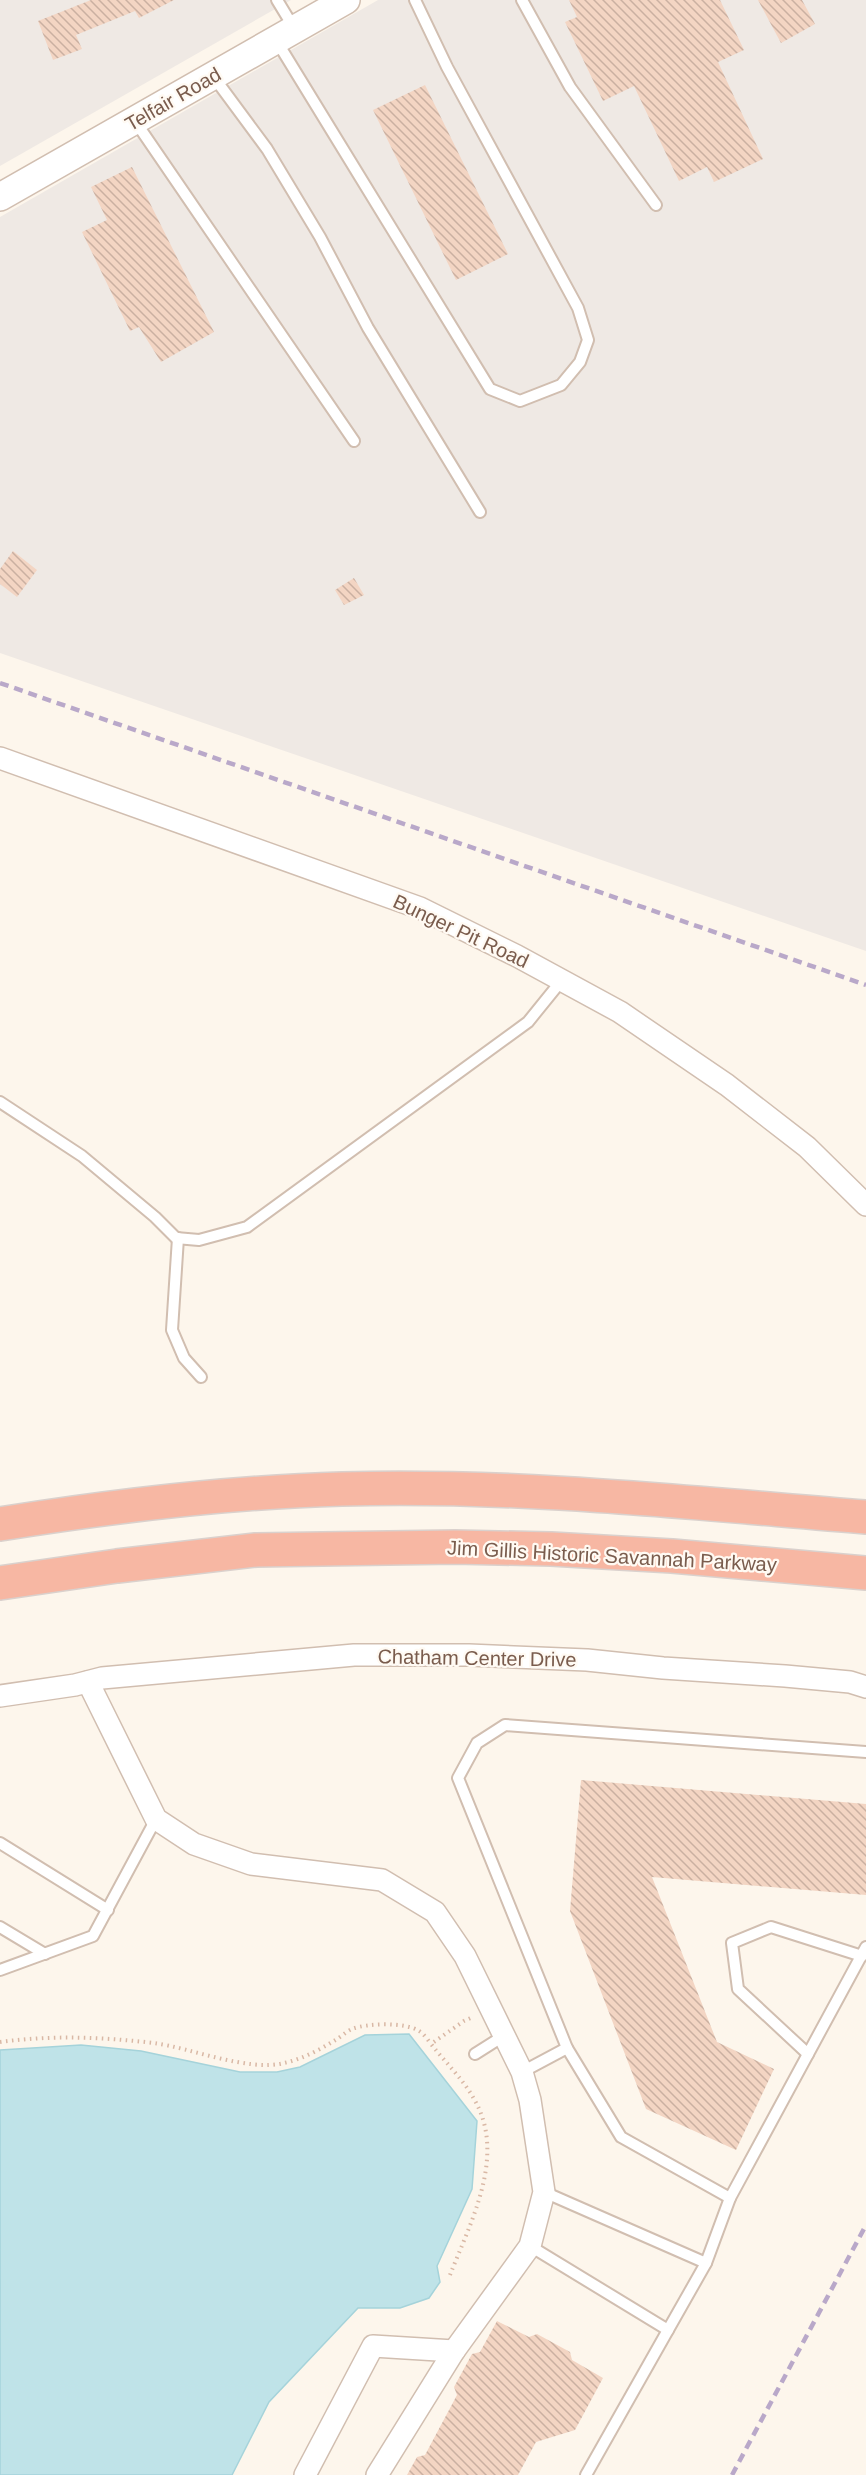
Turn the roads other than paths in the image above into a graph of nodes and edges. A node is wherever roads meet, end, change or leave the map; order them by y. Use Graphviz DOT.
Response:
graph roads {
  1 [pos="277,0"];
  2 [pos="346,0"];
  3 [pos="415,0"];
  4 [pos="522,0"];
  5 [pos="285,35"];
  6 [pos="212,76"];
  7 [pos="135,120"];
  8 [pos="0,197"];
  9 [pos="656,205"];
  10 [pos="354,441"];
  11 [pos="480,512"];
  12 [pos="0,758"];
  13 [pos="562,980"];
  14 [pos="0,1102"];
  15 [pos="866,1205"];
  16 [pos="178,1238"];
  17 [pos="201,1377"];
  18 [pos="866,1517"];
  19 [pos="0,1524"];
  20 [pos="866,1573"];
  21 [pos="0,1583"];
  22 [pos="88,1682"];
  23 [pos="866,1687"];
  24 [pos="0,1696"];
  25 [pos="866,1752"];
  26 [pos="156,1819"];
  27 [pos="0,1843"];
  28 [pos="108,1910"];
  29 [pos="0,1927"];
  30 [pos="864,1952"];
  31 [pos="45,1954"];
  32 [pos="0,1970"];
  33 [pos="498,2040"];
  34 [pos="567,2048"];
  35 [pos="475,2054"];
  36 [pos="808,2054"];
  37 [pos="522,2072"];
  38 [pos="544,2192"];
  39 [pos="730,2198"];
  40 [pos="530,2246"];
  41 [pos="706,2263"];
  42 [pos="668,2330"];
  43 [pos="454,2351"];
  44 [pos="305,2475"];
  45 [pos="377,2475"];
  46 [pos="586,2475"];
  1 -- 5 [label="lane"];
  2 -- 5 [label="street, Telfair Road"];
  3 -- 5 [label="lane"];
  4 -- 9 [label="lane"];
  5 -- 6 [label="street, Telfair Road"];
  6 -- 7 [label="street, Telfair Road"];
  6 -- 11 [label="lane"];
  7 -- 8 [label="street, Telfair Road"];
  7 -- 10 [label="lane"];
  12 -- 13 [label="street, Bunger Pit Road"];
  13 -- 15 [label="street, Bunger Pit Road"];
  13 -- 16 [label="lane"];
  14 -- 16 [label="lane"];
  16 -- 17 [label="lane"];
  18 -- 19 [label="highway"];
  20 -- 21 [label="highway, Jim Gillis Historic Savannah Parkway"];
  22 -- 23 [label="street, Chatham Center Drive"];
  22 -- 24 [label="street, Chatham Center Drive"];
  22 -- 26 [label="street"];
  25 -- 34 [label="lane"];
  26 -- 28 [label="lane"];
  26 -- 33 [label="street"];
  27 -- 28 [label="lane"];
  28 -- 31 [label="lane"];
  29 -- 31 [label="lane"];
  30 -- 36 [label="lane"];
  30 -- 36 [label="lane"];
  31 -- 32 [label="lane"];
  33 -- 35 [label="lane"];
  33 -- 37 [label="street"];
  34 -- 37 [label="lane"];
  34 -- 39 [label="lane"];
  36 -- 39 [label="lane"];
  37 -- 38 [label="street"];
  38 -- 40 [label="street"];
  38 -- 41 [label="lane"];
  39 -- 41 [label="lane"];
  40 -- 42 [label="lane"];
  40 -- 43 [label="street"];
  41 -- 42 [label="lane"];
  42 -- 46 [label="lane"];
  43 -- 44 [label="street"];
  43 -- 45 [label="street"];
}
